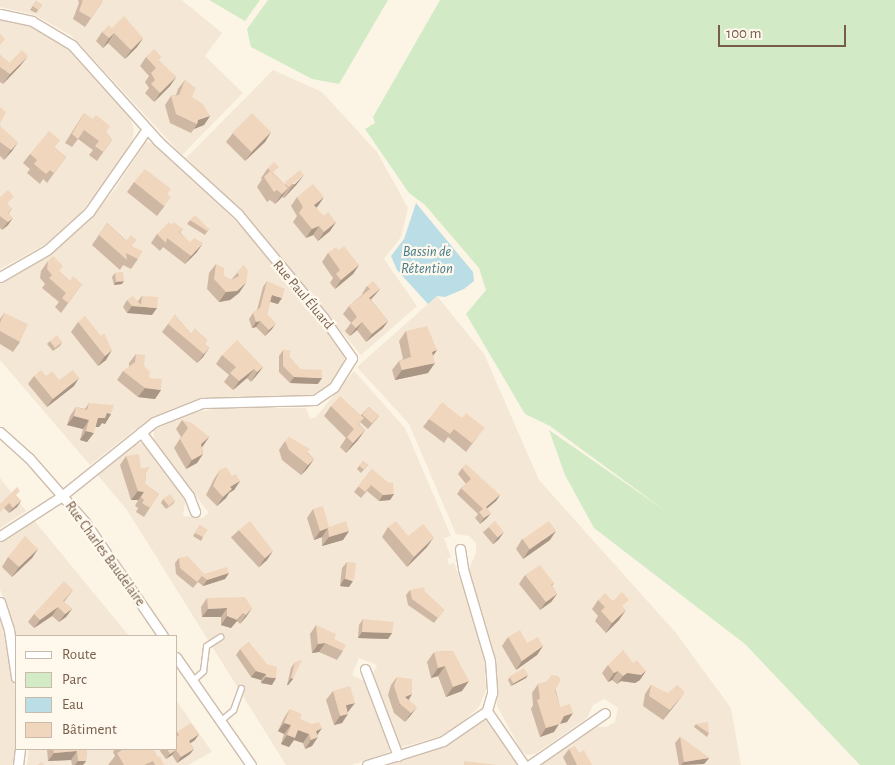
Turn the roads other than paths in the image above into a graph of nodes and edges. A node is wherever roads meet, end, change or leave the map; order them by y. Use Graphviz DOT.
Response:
graph roads {
  1 [pos="0,14"];
  2 [pos="147,129"];
  3 [pos="0,277"];
  4 [pos="0,432"];
  5 [pos="141,432"];
  6 [pos="62,495"];
  7 [pos="195,512"];
  8 [pos="0,536"];
  9 [pos="460,548"];
  10 [pos="0,602"];
  11 [pos="162,635"];
  12 [pos="220,637"];
  13 [pos="178,660"];
  14 [pos="365,669"];
  15 [pos="15,672"];
  16 [pos="192,681"];
  17 [pos="241,688"];
  18 [pos="487,711"];
  19 [pos="605,712"];
  20 [pos="220,721"];
  21 [pos="20,750"];
  22 [pos="398,756"];
  23 [pos="18,765"];
  24 [pos="251,765"];
  25 [pos="367,765"];
  26 [pos="524,765"];
  27 [pos="530,765"];
  1 -- 2 [label="street, Rue Paul Éluard"];
  2 -- 3 [label="street"];
  2 -- 5 [label="street, Rue Paul Éluard"];
  4 -- 6 [label="street, Rue Charles Baudelaire"];
  5 -- 6 [label="street, Rue Paul Éluard"];
  5 -- 7 [label="street"];
  6 -- 8 [label="street, Rue Paul Éluard"];
  6 -- 11 [label="street, Rue Charles Baudelaire"];
  9 -- 18 [label="street"];
  10 -- 15 [label="street"];
  12 -- 16 [label="lane"];
  13 -- 16 [label="street"];
  14 -- 22 [label="street"];
  16 -- 20 [label="street"];
  17 -- 20 [label="lane"];
  18 -- 22 [label="street"];
  18 -- 26 [label="street"];
  19 -- 27 [label="street"];
  20 -- 24 [label="street"];
  21 -- 23 [label="street"];
  22 -- 25 [label="street"];
}
